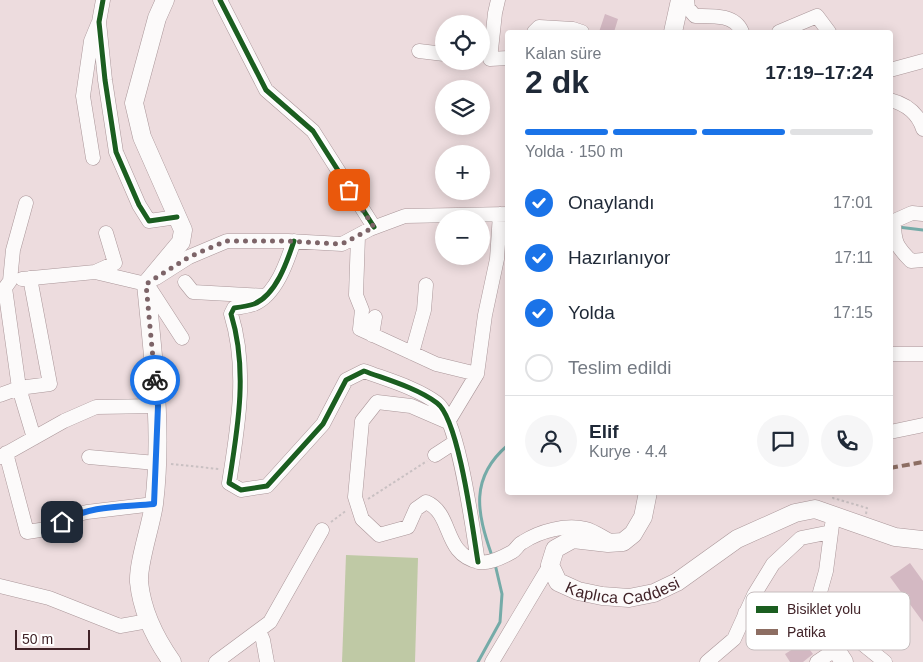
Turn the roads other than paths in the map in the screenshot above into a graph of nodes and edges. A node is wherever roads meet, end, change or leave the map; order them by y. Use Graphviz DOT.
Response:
graph roads {
  1 [pos="103,0"];
  2 [pos="165,0"];
  3 [pos="220,0"];
  4 [pos="498,0"];
  5 [pos="680,0"];
  6 [pos="687,0"];
  7 [pos="99,22"];
  8 [pos="536,30"];
  9 [pos="576,30"];
  10 [pos="673,30"];
  11 [pos="741,30"];
  12 [pos="783,30"];
  13 [pos="828,30"];
  14 [pos="490,39"];
  15 [pos="419,51"];
  16 [pos="435,53"];
  17 [pos="505,58"];
  18 [pos="490,59"];
  19 [pos="923,62"];
  20 [pos="893,69"];
  21 [pos="893,101"];
  22 [pos="923,129"];
  23 [pos="92,158"];
  24 [pos="26,203"];
  25 [pos="504,214"];
  26 [pos="923,214"];
  27 [pos="177,217"];
  28 [pos="374,227"];
  29 [pos="893,230"];
  30 [pos="106,233"];
  31 [pos="358,236"];
  32 [pos="294,241"];
  33 [pos="923,260"];
  34 [pos="95,272"];
  35 [pos="30,278"];
  36 [pos="10,281"];
  37 [pos="186,282"];
  38 [pos="146,284"];
  39 [pos="426,285"];
  40 [pos="266,296"];
  41 [pos="375,317"];
  42 [pos="372,335"];
  43 [pos="182,338"];
  44 [pos="412,353"];
  45 [pos="893,354"];
  46 [pos="923,354"];
  47 [pos="477,374"];
  48 [pos="18,388"];
  49 [pos="0,395"];
  50 [pos="158,406"];
  51 [pos="448,422"];
  52 [pos="923,425"];
  53 [pos="893,431"];
  54 [pos="34,438"];
  55 [pos="455,442"];
  56 [pos="3,455"];
  57 [pos="435,455"];
  58 [pos="88,457"];
  59 [pos="156,463"];
  60 [pos="647,495"];
  61 [pos="154,504"];
  62 [pos="832,523"];
  63 [pos="322,530"];
  64 [pos="923,540"];
  65 [pos="615,543"];
  66 [pos="487,561"];
  67 [pos="550,565"];
  68 [pos="0,586"];
  69 [pos="757,592"];
  70 [pos="820,592"];
  71 [pos="745,613"];
  72 [pos="148,621"];
  73 [pos="259,631"];
  74 [pos="870,650"];
  75 [pos="840,656"];
  76 [pos="721,657"];
  77 [pos="172,662"];
  78 [pos="216,662"];
  79 [pos="267,662"];
  80 [pos="492,662"];
  81 [pos="707,662"];
  82 [pos="816,662"];
  83 [pos="886,662"];
  1 -- 7 [label="street"];
  2 -- 27 [label="main road"];
  3 -- 28 [label="street"];
  4 -- 14 [label="street"];
  5 -- 10 [label="main road"];
  6 -- 11 [label="street"];
  7 -- 23 [label="street"];
  7 -- 27 [label="street"];
  8 -- 9 [label="street"];
  12 -- 13 [label="street"];
  15 -- 16 [label="street"];
  17 -- 18 [label="street"];
  19 -- 20 [label="street"];
  21 -- 22 [label="street"];
  24 -- 36 [label="street"];
  25 -- 28 [label="street"];
  25 -- 47 [label="street"];
  26 -- 29 [label="street"];
  27 -- 38 [label="main road"];
  28 -- 31 [label="street"];
  29 -- 33 [label="street"];
  30 -- 34 [label="street"];
  31 -- 32 [label="street"];
  31 -- 42 [label="street"];
  32 -- 38 [label="street"];
  32 -- 40 [label="street"];
  34 -- 35 [label="street"];
  34 -- 38 [label="street"];
  35 -- 36 [label="street"];
  35 -- 48 [label="street"];
  36 -- 48 [label="street"];
  37 -- 40 [label="street"];
  38 -- 43 [label="street"];
  38 -- 50 [label="main road"];
  39 -- 44 [label="street"];
  40 -- 51 [label="street"];
  41 -- 42 [label="street"];
  42 -- 44 [label="street"];
  44 -- 47 [label="street"];
  45 -- 46 [label="street"];
  47 -- 51 [label="street"];
  48 -- 49 [label="street"];
  48 -- 54 [label="street"];
  50 -- 54 [label="street"];
  50 -- 59 [label="main road"];
  51 -- 55 [label="street"];
  51 -- 66 [label="street"];
  52 -- 53 [label="street"];
  54 -- 56 [label="street"];
  55 -- 57 [label="street"];
  55 -- 66 [label="street"];
  56 -- 61 [label="street"];
  58 -- 59 [label="street"];
  59 -- 61 [label="main road"];
  60 -- 65 [label="main road"];
  61 -- 72 [label="main road"];
  62 -- 64 [label="main road, Kaplıca Caddesi"];
  62 -- 67 [label="main road, Kaplıca Caddesi"];
  62 -- 69 [label="street"];
  62 -- 70 [label="street"];
  63 -- 73 [label="street"];
  65 -- 66 [label="street"];
  65 -- 67 [label="main road, Kaplıca Caddesi"];
  67 -- 80 [label="street"];
  68 -- 72 [label="street"];
  71 -- 76 [label="street"];
  72 -- 77 [label="main road"];
  73 -- 78 [label="street"];
  73 -- 79 [label="street"];
  74 -- 83 [label="street"];
  75 -- 82 [label="street"];
  76 -- 81 [label="street"];
}
